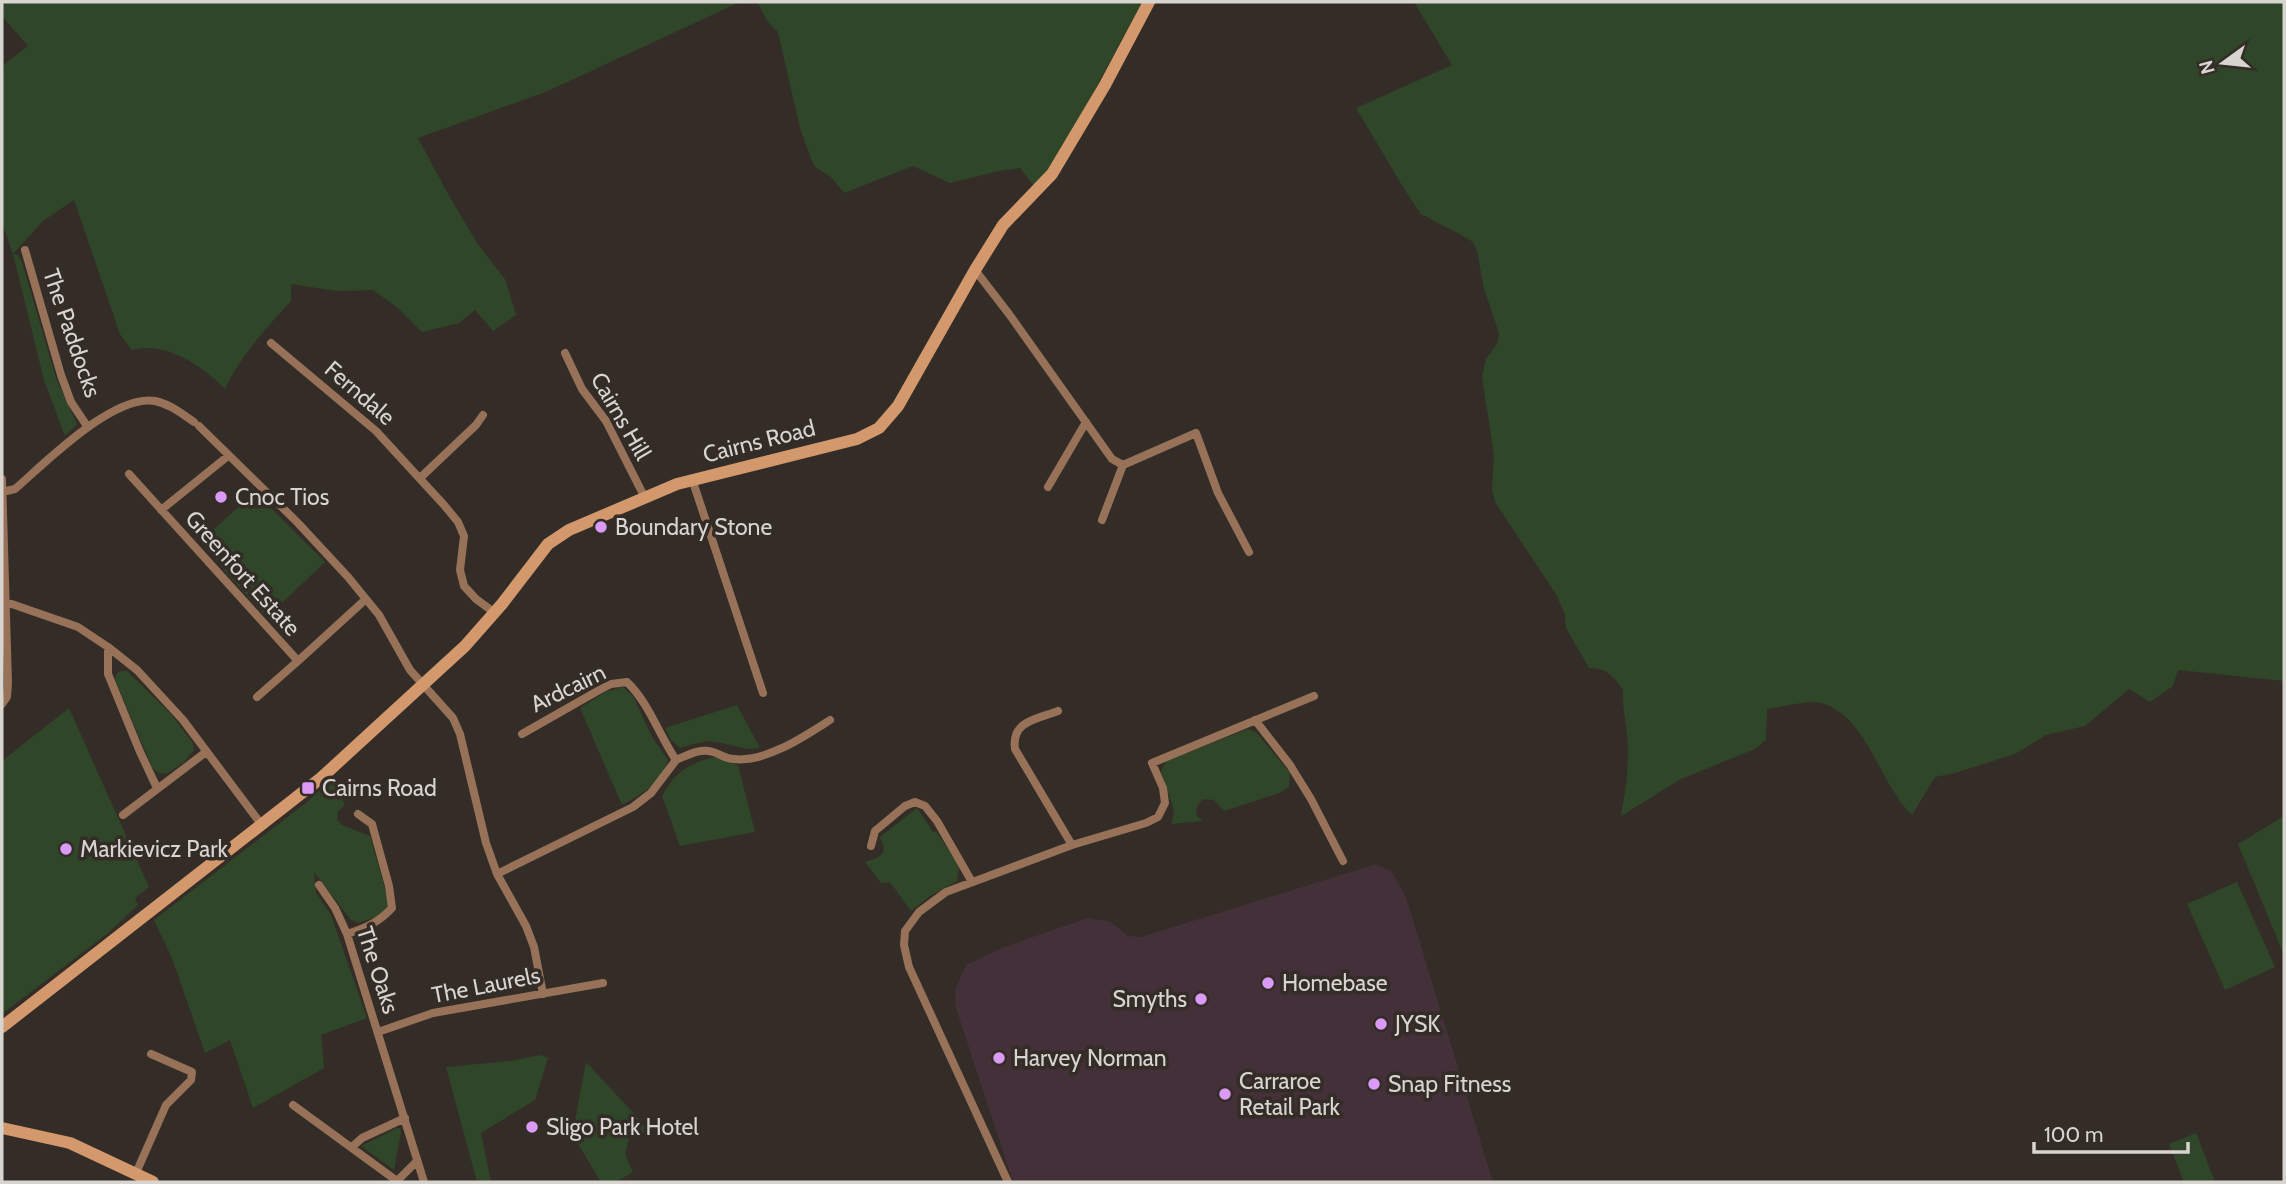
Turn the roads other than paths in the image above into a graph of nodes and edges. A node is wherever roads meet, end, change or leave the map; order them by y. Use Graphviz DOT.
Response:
graph roads {
  1 [pos="1149,2"];
  2 [pos="25,250"];
  3 [pos="975,270"];
  4 [pos="271,343"];
  5 [pos="565,353"];
  6 [pos="483,415"];
  7 [pos="1086,422"];
  8 [pos="87,426"];
  9 [pos="228,456"];
  10 [pos="1123,465"];
  11 [pos="129,474"];
  12 [pos="420,478"];
  13 [pos="2,479"];
  14 [pos="692,479"];
  15 [pos="1048,487"];
  16 [pos="2,492"];
  17 [pos="645,498"];
  18 [pos="161,510"];
  19 [pos="1102,520"];
  20 [pos="1249,552"];
  21 [pos="366,600"];
  22 [pos="6,602"];
  23 [pos="495,613"];
  24 [pos="108,647"];
  25 [pos="298,661"];
  26 [pos="424,684"];
  27 [pos="763,693"];
  28 [pos="1314,696"];
  29 [pos="257,697"];
  30 [pos="2,704"];
  31 [pos="1058,711"];
  32 [pos="830,720"];
  33 [pos="1255,720"];
  34 [pos="522,734"];
  35 [pos="206,752"];
  36 [pos="676,760"];
  37 [pos="157,788"];
  38 [pos="122,814"];
  39 [pos="358,814"];
  40 [pos="261,824"];
  41 [pos="1072,845"];
  42 [pos="871,846"];
  43 [pos="1343,861"];
  44 [pos="496,874"];
  45 [pos="972,882"];
  46 [pos="319,885"];
  47 [pos="347,934"];
  48 [pos="603,983"];
  49 [pos="543,994"];
  50 [pos="2,1027"];
  51 [pos="379,1032"];
  52 [pos="151,1054"];
  53 [pos="293,1105"];
  54 [pos="405,1118"];
  55 [pos="2,1128"];
  56 [pos="352,1147"];
  57 [pos="417,1161"];
  58 [pos="136,1173"];
  59 [pos="153,1182"];
  60 [pos="397,1182"];
  61 [pos="424,1182"];
  62 [pos="1008,1182"];
  1 -- 3 [label="street, Cairns Road"];
  2 -- 8 [label="street, The Paddocks"];
  3 -- 7 [label="street"];
  3 -- 14 [label="street, Cairns Road"];
  4 -- 12 [label="street, Ferndale"];
  5 -- 17 [label="street, Cairns Hill"];
  6 -- 12 [label="street"];
  7 -- 10 [label="street"];
  7 -- 15 [label="street"];
  8 -- 9 [label="street, The Paddocks"];
  8 -- 16 [label="street, The Paddocks"];
  9 -- 18 [label="street, Greenfort Estate"];
  9 -- 21 [label="street"];
  10 -- 19 [label="street"];
  10 -- 20 [label="street"];
  11 -- 18 [label="street, Greenfort Estate"];
  12 -- 23 [label="street, Ferndale"];
  13 -- 16 [label="street"];
  14 -- 17 [label="street, Cairns Road"];
  14 -- 27 [label="street"];
  16 -- 22 [label="street"];
  17 -- 23 [label="street, Cairns Road"];
  18 -- 25 [label="street, Greenfort Estate"];
  21 -- 25 [label="street, Greenfort Estate"];
  21 -- 26 [label="street"];
  22 -- 24 [label="street"];
  22 -- 30 [label="street"];
  23 -- 26 [label="street, Cairns Road"];
  24 -- 35 [label="street"];
  24 -- 37 [label="street"];
  25 -- 29 [label="street, Greenfort Estate"];
  26 -- 40 [label="street, Cairns Road"];
  26 -- 44 [label="street"];
  28 -- 33 [label="street"];
  31 -- 41 [label="street"];
  32 -- 36 [label="street"];
  33 -- 41 [label="street"];
  33 -- 43 [label="street"];
  34 -- 36 [label="street, Ardcairn"];
  35 -- 37 [label="street"];
  35 -- 40 [label="street"];
  36 -- 44 [label="street"];
  37 -- 38 [label="street"];
  39 -- 47 [label="street"];
  40 -- 50 [label="street, Cairns Road"];
  41 -- 45 [label="street"];
  42 -- 45 [label="street"];
  44 -- 49 [label="street"];
  45 -- 62 [label="street"];
  46 -- 47 [label="street, The Oaks"];
  47 -- 51 [label="street, The Oaks"];
  48 -- 49 [label="street, The Laurels"];
  49 -- 51 [label="street, The Laurels"];
  51 -- 54 [label="street, The Oaks"];
  52 -- 58 [label="street"];
  53 -- 56 [label="street"];
  54 -- 56 [label="street"];
  54 -- 57 [label="street, The Oaks"];
  55 -- 58 [label="street"];
  56 -- 60 [label="street"];
  57 -- 60 [label="street"];
  57 -- 61 [label="street, The Oaks"];
  58 -- 59 [label="street"];
}
